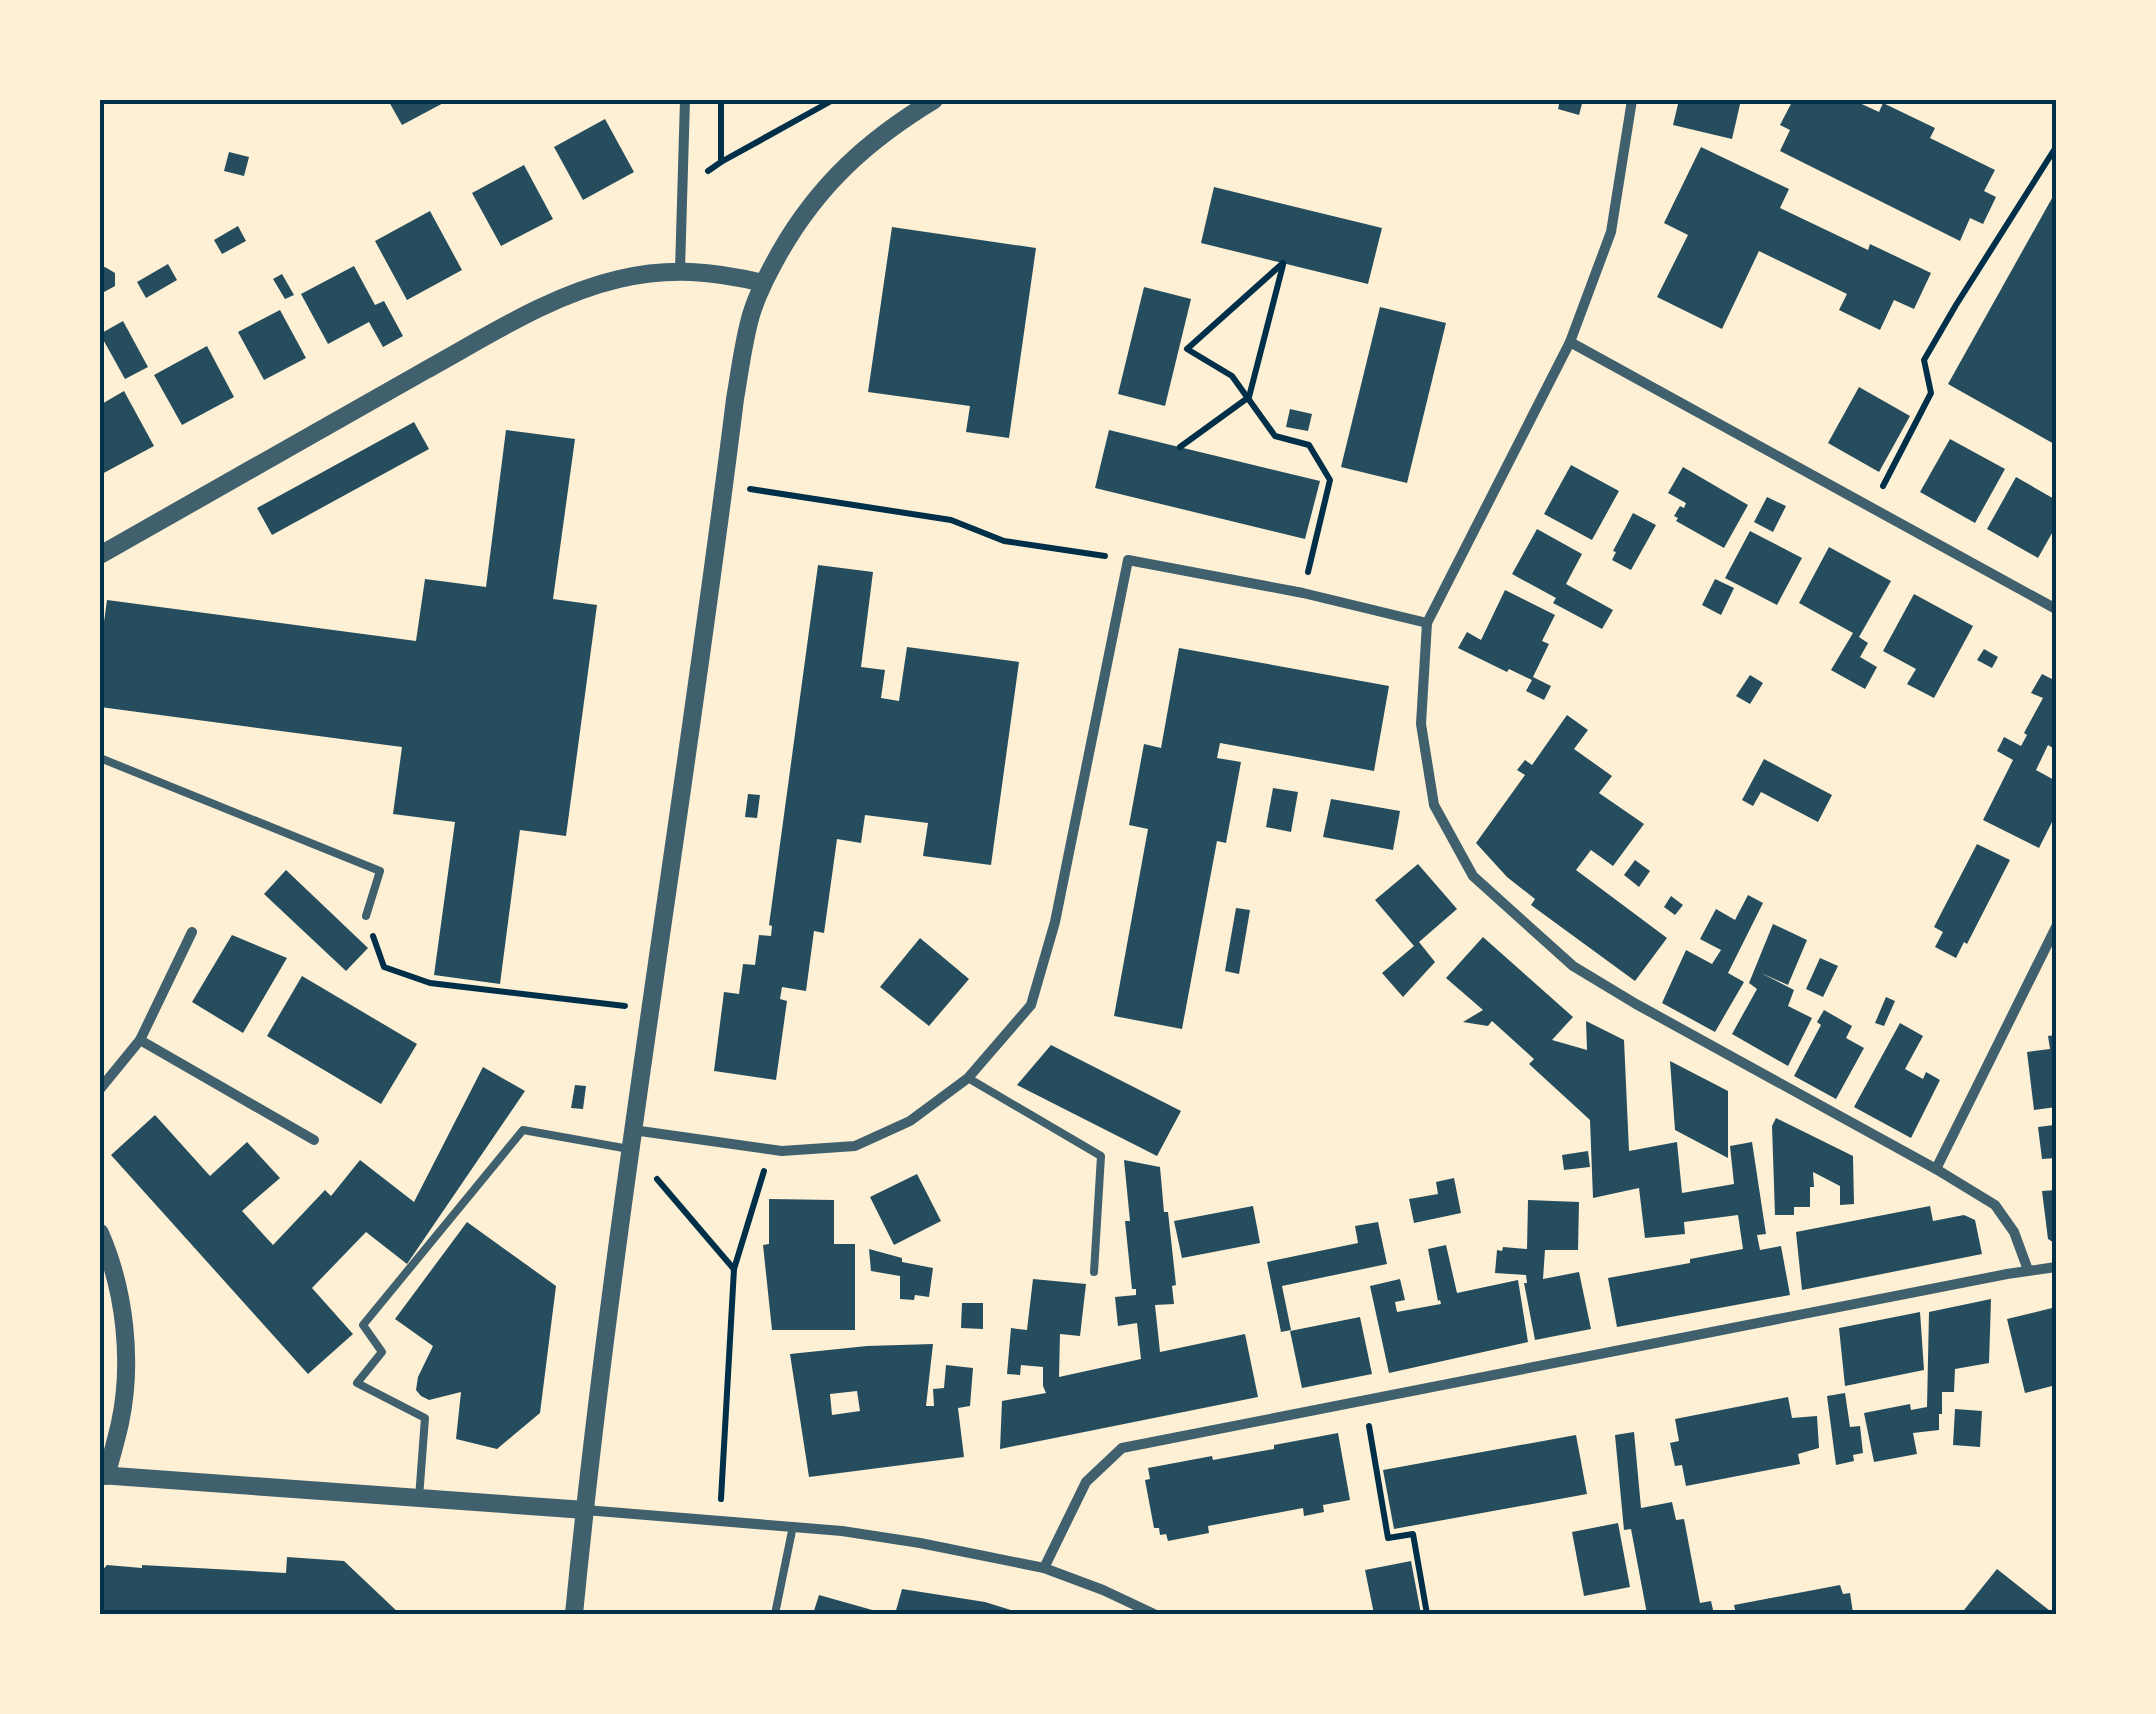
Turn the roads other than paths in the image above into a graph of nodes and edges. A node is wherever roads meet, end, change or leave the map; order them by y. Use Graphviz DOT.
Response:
graph roads {
  1 [pos="684,100"];
  2 [pos="934,100"];
  3 [pos="1632,100"];
  4 [pos="680,270"];
  5 [pos="762,283"];
  6 [pos="1570,342"];
  7 [pos="100,556"];
  8 [pos="2056,610"];
  9 [pos="1427,623"];
  10 [pos="100,758"];
  11 [pos="366,916"];
  12 [pos="2056,927"];
  13 [pos="192,932"];
  14 [pos="140,1040"];
  15 [pos="968,1078"];
  16 [pos="100,1089"];
  17 [pos="632,1139"];
  18 [pos="314,1140"];
  19 [pos="1936,1169"];
  20 [pos="100,1232"];
  21 [pos="2056,1266"];
  22 [pos="2028,1270"];
  23 [pos="1094,1272"];
  24 [pos="102,1479"];
  25 [pos="418,1498"];
  26 [pos="585,1510"];
  27 [pos="793,1526"];
  28 [pos="1044,1568"];
  29 [pos="574,1614"];
  30 [pos="775,1614"];
  31 [pos="1154,1614"];
  1 -- 4 [label="street"];
  2 -- 5 [label="street"];
  3 -- 6 [label="street"];
  4 -- 5 [label="street"];
  4 -- 7 [label="street"];
  5 -- 17 [label="street"];
  6 -- 8 [label="street"];
  6 -- 9 [label="street"];
  9 -- 15 [label="street"];
  9 -- 19 [label="street"];
  10 -- 11 [label="lane"];
  12 -- 19 [label="street"];
  13 -- 14 [label="street"];
  14 -- 16 [label="street"];
  14 -- 18 [label="street"];
  15 -- 17 [label="street"];
  15 -- 23 [label="lane"];
  17 -- 25 [label="lane"];
  17 -- 26 [label="street"];
  19 -- 22 [label="street"];
  20 -- 24 [label="street"];
  21 -- 22 [label="street"];
  22 -- 28 [label="street"];
  24 -- 25 [label="street"];
  25 -- 26 [label="street"];
  26 -- 27 [label="street"];
  26 -- 29 [label="street"];
  27 -- 28 [label="street"];
  27 -- 30 [label="lane"];
  28 -- 31 [label="street"];
}
